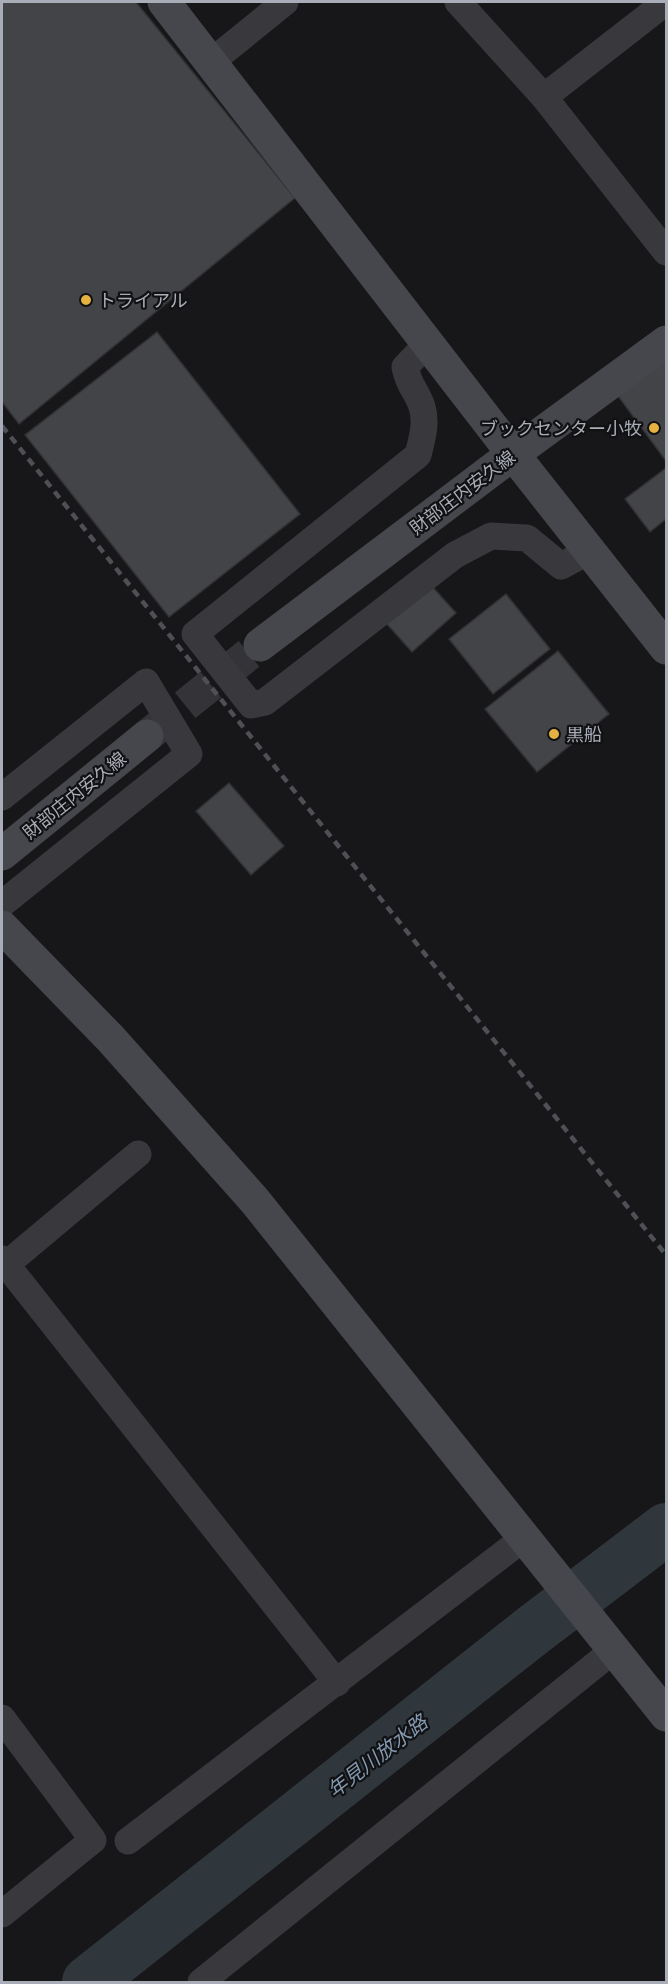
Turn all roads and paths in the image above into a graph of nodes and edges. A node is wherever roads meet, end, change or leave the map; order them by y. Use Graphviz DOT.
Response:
graph roads {
  1 [pos="164,2"];
  2 [pos="285,2"];
  3 [pos="458,2"];
  4 [pos="666,2"];
  5 [pos="211,62"];
  6 [pos="544,97"];
  7 [pos="666,252"];
  8 [pos="666,342"];
  9 [pos="428,343"];
  10 [pos="513,454"];
  11 [pos="589,551"];
  12 [pos="260,645"];
  13 [pos="666,648"];
  14 [pos="147,736"];
  15 [pos="2,797"];
  16 [pos="2,854"];
  17 [pos="2,904"];
  18 [pos="2,927"];
  19 [pos="138,1154"];
  20 [pos="3,1264"];
  21 [pos="531,1547"];
  22 [pos="615,1649"];
  23 [pos="337,1683"];
  24 [pos="666,1715"];
  25 [pos="2,1718"];
  26 [pos="128,1841"];
  27 [pos="2,1914"];
  28 [pos="201,1983"];
  1 -- 5 [label="street"];
  2 -- 5 [label="street"];
  3 -- 6 [label="street"];
  4 -- 6 [label="street"];
  5 -- 9 [label="street"];
  6 -- 7 [label="street"];
  8 -- 10 [label="street, 財部庄内安久線"];
  9 -- 10 [label="street"];
  9 -- 11 [label="street"];
  10 -- 11 [label="street"];
  10 -- 12 [label="street, 財部庄内安久線"];
  11 -- 13 [label="street"];
  14 -- 16 [label="street, 財部庄内安久線"];
  15 -- 17 [label="street"];
  18 -- 21 [label="street"];
  19 -- 20 [label="street"];
  20 -- 23 [label="street"];
  21 -- 22 [label="street"];
  21 -- 23 [label="street"];
  22 -- 24 [label="street"];
  22 -- 28 [label="street"];
  23 -- 26 [label="street"];
  25 -- 27 [label="street"];
}
